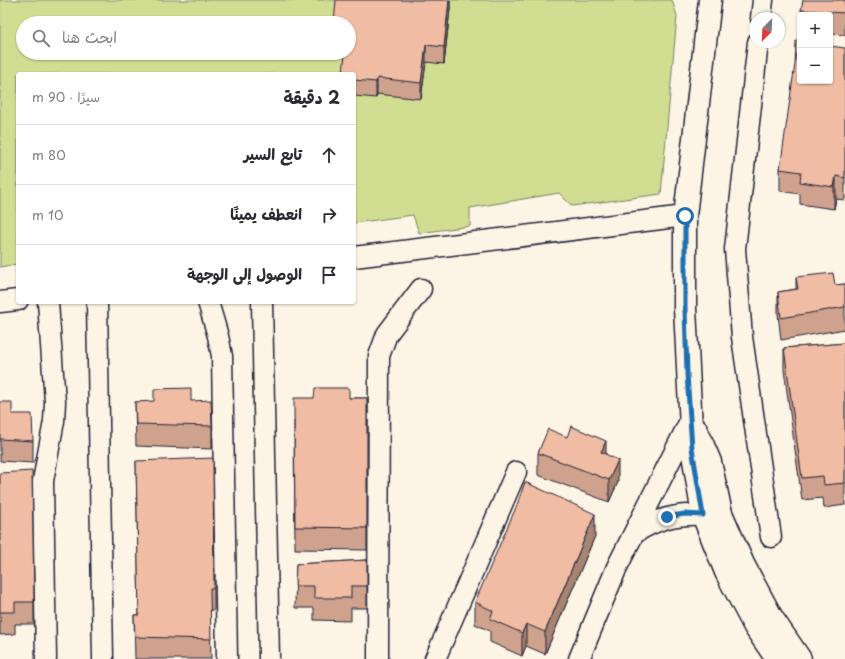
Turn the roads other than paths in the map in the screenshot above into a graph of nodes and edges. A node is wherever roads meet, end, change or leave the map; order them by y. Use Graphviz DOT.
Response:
graph roads {
  1 [pos="710,0"];
  2 [pos="763,0"];
  3 [pos="762,12"];
  4 [pos="757,48"];
  5 [pos="685,216"];
  6 [pos="356,257"];
  7 [pos="421,289"];
  8 [pos="16,300"];
  9 [pos="0,302"];
  10 [pos="48,304"];
  11 [pos="97,304"];
  12 [pos="209,304"];
  13 [pos="262,304"];
  14 [pos="691,419"];
  15 [pos="516,472"];
  16 [pos="703,515"];
  17 [pos="635,532"];
  18 [pos="771,537"];
  19 [pos="46,659"];
  20 [pos="103,659"];
  21 [pos="227,659"];
  22 [pos="269,659"];
  23 [pos="378,659"];
  24 [pos="435,659"];
  25 [pos="579,659"];
  26 [pos="777,659"];
  27 [pos="800,659"];
  1 -- 5 [label="street"];
  2 -- 3 [label="street"];
  4 -- 18 [label="street"];
  5 -- 6 [label="street"];
  5 -- 14 [label="street"];
  7 -- 23 [label="street"];
  8 -- 9 [label="street"];
  10 -- 19 [label="street"];
  11 -- 20 [label="street"];
  12 -- 21 [label="street"];
  13 -- 22 [label="street"];
  14 -- 16 [label="street"];
  14 -- 17 [label="street"];
  14 -- 27 [label="street"];
  15 -- 24 [label="street"];
  16 -- 17 [label="street"];
  16 -- 26 [label="street"];
  17 -- 25 [label="street"];
}
